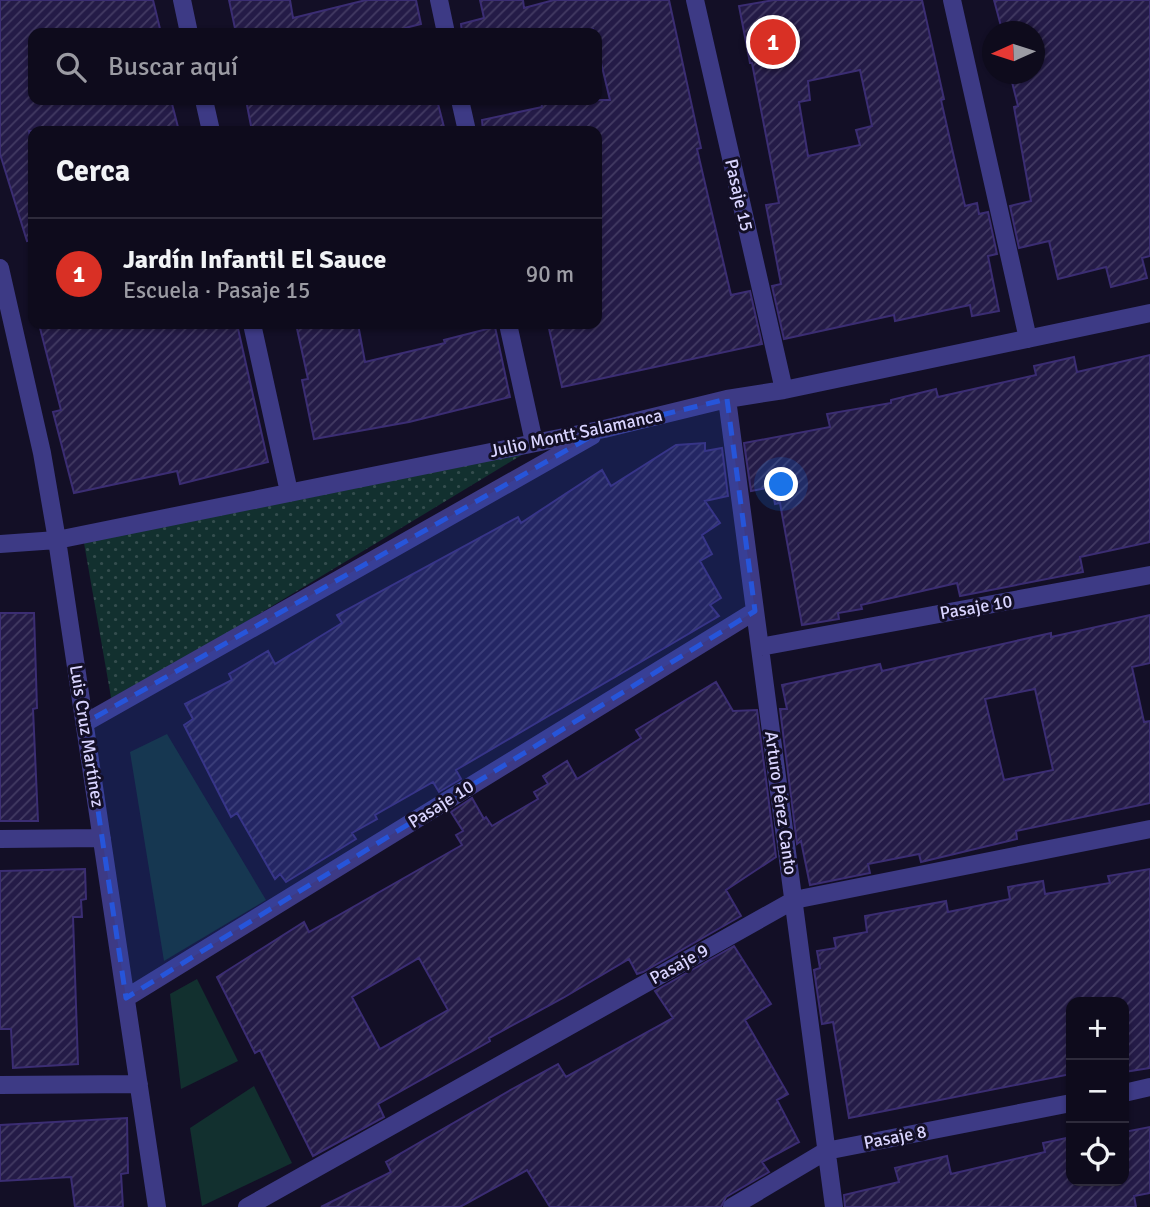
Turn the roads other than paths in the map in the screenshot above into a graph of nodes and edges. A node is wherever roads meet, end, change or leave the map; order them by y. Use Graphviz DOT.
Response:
graph roads {
  1 [pos="182,0"];
  2 [pos="439,0"];
  3 [pos="695,0"];
  4 [pos="952,0"];
  5 [pos="189,28"];
  6 [pos="445,28"];
  7 [pos="205,105"];
  8 [pos="461,105"];
  9 [pos="210,126"];
  10 [pos="466,126"];
  11 [pos="0,268"];
  12 [pos="1150,313"];
  13 [pos="253,329"];
  14 [pos="509,329"];
  15 [pos="1028,339"];
  16 [pos="784,390"];
  17 [pos="727,399"];
  18 [pos="604,429"];
  19 [pos="534,442"];
  20 [pos="289,492"];
  21 [pos="57,540"];
  22 [pos="0,544"];
  23 [pos="1150,575"];
  24 [pos="755,611"];
  25 [pos="760,647"];
  26 [pos="85,723"];
  27 [pos="1150,829"];
  28 [pos="102,838"];
  29 [pos="0,839"];
  30 [pos="794,900"];
  31 [pos="126,998"];
  32 [pos="139,1084"];
  33 [pos="0,1086"];
  34 [pos="1150,1087"];
  35 [pos="1129,1092"];
  36 [pos="1066,1104"];
  37 [pos="827,1151"];
  38 [pos="157,1207"];
  39 [pos="247,1207"];
  40 [pos="732,1207"];
  41 [pos="834,1207"];
  1 -- 5 [label="street"];
  2 -- 6 [label="street"];
  3 -- 16 [label="street, Pasaje 15"];
  4 -- 15 [label="street"];
  7 -- 9 [label="street"];
  8 -- 10 [label="street"];
  11 -- 21 [label="street, Luis Cruz Martínez"];
  12 -- 15 [label="street, Julio Montt Salamanca"];
  13 -- 20 [label="street"];
  14 -- 19 [label="street"];
  15 -- 16 [label="street, Julio Montt Salamanca"];
  16 -- 17 [label="street, Julio Montt Salamanca"];
  17 -- 18 [label="street, Julio Montt Salamanca"];
  17 -- 24 [label="street, Arturo Pérez Canto"];
  18 -- 19 [label="street, Julio Montt Salamanca"];
  18 -- 26 [label="street"];
  19 -- 20 [label="street, Julio Montt Salamanca"];
  20 -- 21 [label="street, Julio Montt Salamanca"];
  21 -- 22 [label="street, Julio Montt Salamanca"];
  21 -- 26 [label="street, Luis Cruz Martínez"];
  23 -- 25 [label="street, Pasaje 10"];
  24 -- 25 [label="street, Arturo Pérez Canto"];
  24 -- 31 [label="street, Pasaje 10"];
  25 -- 30 [label="street, Arturo Pérez Canto"];
  26 -- 28 [label="street, Luis Cruz Martínez"];
  27 -- 30 [label="street, Pasaje 9"];
  28 -- 29 [label="street"];
  28 -- 31 [label="street, Luis Cruz Martínez"];
  30 -- 37 [label="street, Arturo Pérez Canto"];
  30 -- 39 [label="street, Pasaje 9"];
  31 -- 32 [label="street, Luis Cruz Martínez"];
  32 -- 33 [label="street"];
  32 -- 38 [label="street, Luis Cruz Martínez"];
  34 -- 35 [label="street"];
  36 -- 37 [label="street, Pasaje 8"];
  37 -- 40 [label="street, Pasaje 8"];
  37 -- 41 [label="street, Arturo Pérez Canto"];
}
